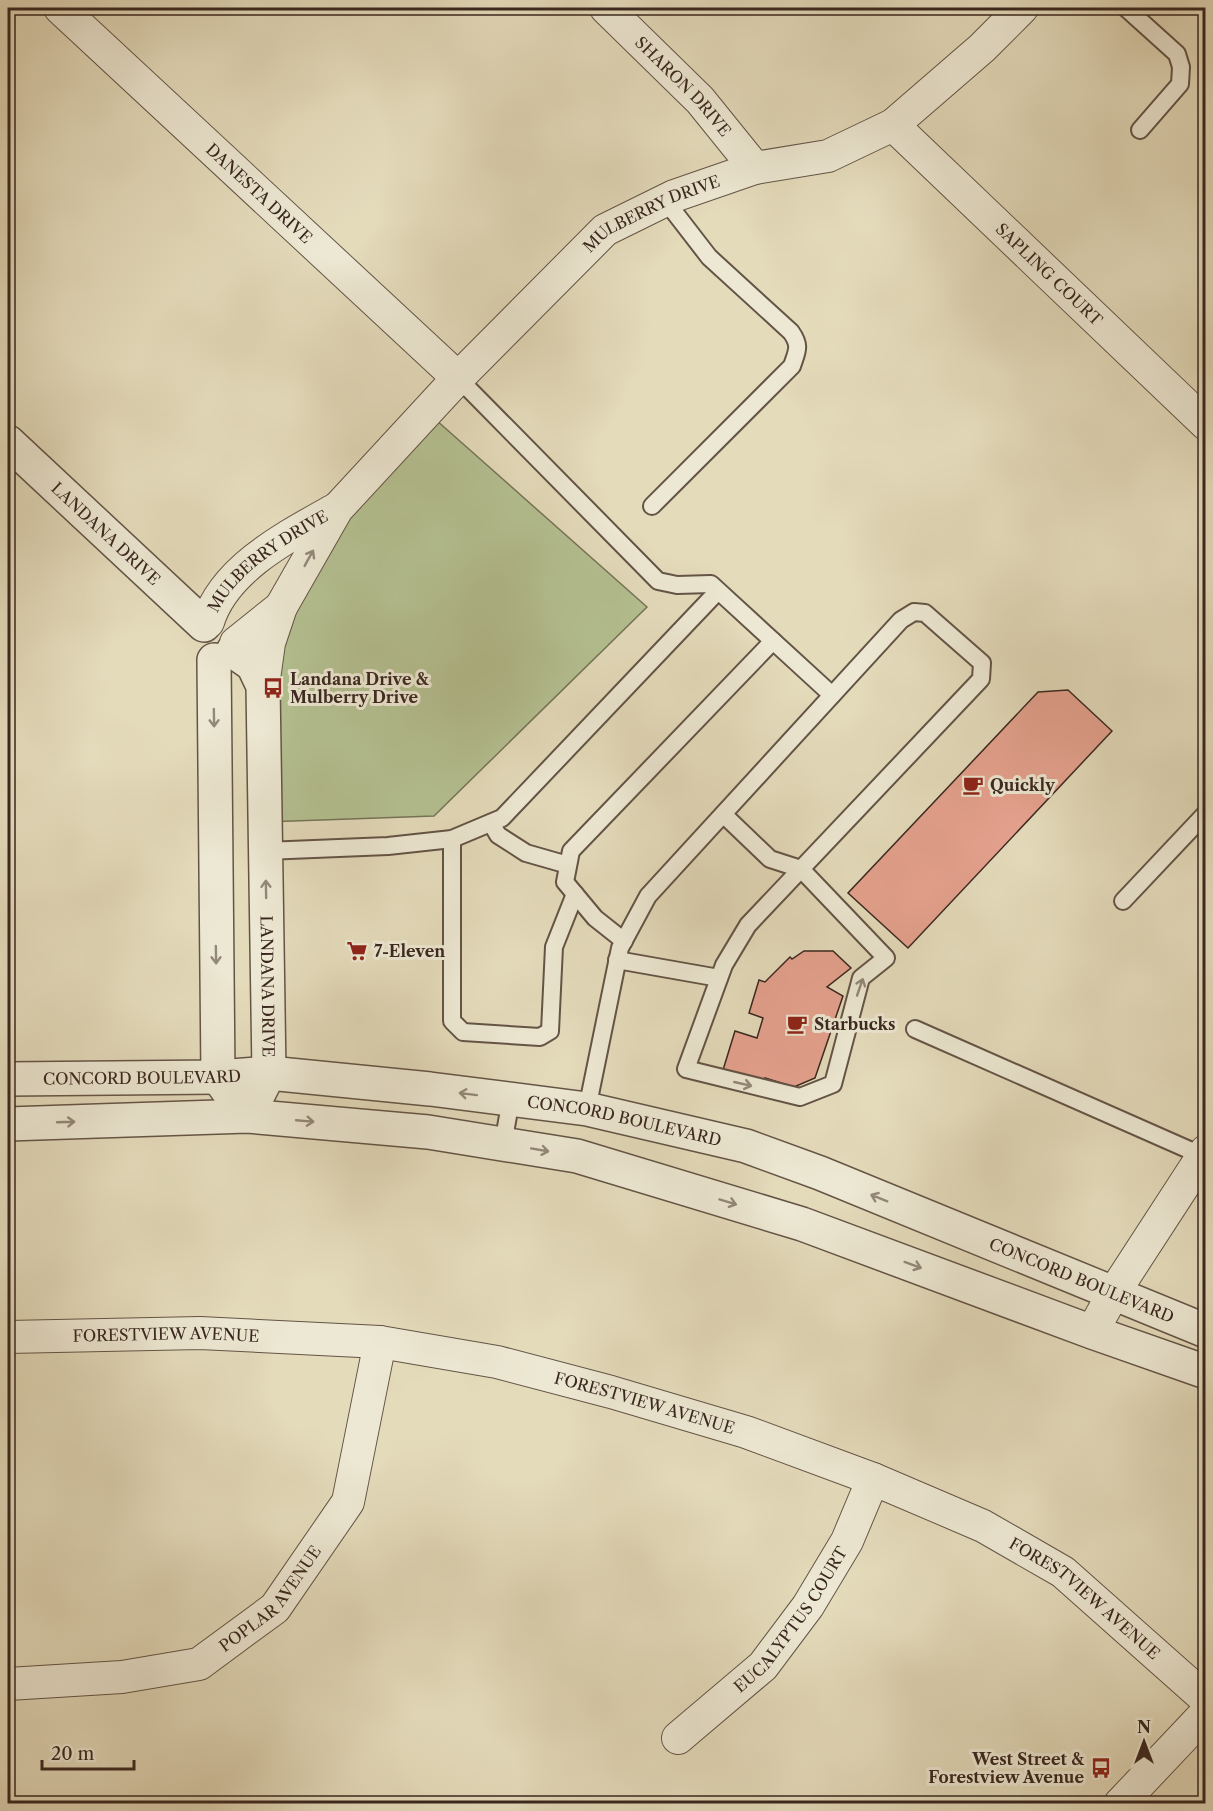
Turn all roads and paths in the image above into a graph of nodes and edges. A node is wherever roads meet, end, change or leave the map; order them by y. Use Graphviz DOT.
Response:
graph roads {
  1 [pos="60,8"];
  2 [pos="606,8"];
  3 [pos="1022,8"];
  4 [pos="1126,8"];
  5 [pos="893,125"];
  6 [pos="1140,130"];
  7 [pos="755,168"];
  8 [pos="665,200"];
  9 [pos="458,378"];
  10 [pos="1201,412"];
  11 [pos="8,442"];
  12 [pos="652,506"];
  13 [pos="337,508"];
  14 [pos="718,591"];
  15 [pos="281,607"];
  16 [pos="206,624"];
  17 [pos="773,641"];
  18 [pos="228,651"];
  19 [pos="263,686"];
  20 [pos="832,695"];
  21 [pos="1206,813"];
  22 [pos="723,814"];
  23 [pos="491,823"];
  24 [pos="452,839"];
  25 [pos="266,851"];
  26 [pos="568,865"];
  27 [pos="801,869"];
  28 [pos="575,894"];
  29 [pos="1123,901"];
  30 [pos="624,940"];
  31 [pos="617,960"];
  32 [pos="719,978"];
  33 [pos="915,1029"];
  34 [pos="269,1073"];
  35 [pos="218,1077"];
  36 [pos="8,1079"];
  37 [pos="511,1099"];
  38 [pos="587,1109"];
  39 [pos="247,1116"];
  40 [pos="8,1124"];
  41 [pos="503,1144"];
  42 [pos="1204,1154"];
  43 [pos="1113,1294"];
  44 [pos="1206,1331"];
  45 [pos="1092,1332"];
  46 [pos="8,1337"];
  47 [pos="380,1342"];
  48 [pos="1206,1371"];
  49 [pos="873,1479"];
  50 [pos="8,1684"];
  51 [pos="1206,1699"];
  52 [pos="1206,1713"];
  53 [pos="678,1738"];
  54 [pos="1120,1803"];
  1 -- 9 [label="street, DANESTA DRIVE"];
  2 -- 7 [label="street, SHARON DRIVE"];
  3 -- 5 [label="street, MULBERRY DRIVE"];
  4 -- 6 [label="lane"];
  5 -- 7 [label="street, MULBERRY DRIVE"];
  5 -- 10 [label="street, SAPLING COURT"];
  7 -- 8 [label="street, MULBERRY DRIVE"];
  8 -- 9 [label="street, MULBERRY DRIVE"];
  8 -- 12 [label="lane"];
  9 -- 13 [label="street, MULBERRY DRIVE"];
  9 -- 14 [label="lane"];
  11 -- 16 [label="street, LANDANA DRIVE"];
  15 -- 13 [label="street, MULBERRY DRIVE, one-way"];
  13 -- 16 [label="street, MULBERRY DRIVE"];
  14 -- 17 [label="lane"];
  14 -- 23 [label="lane"];
  15 -- 18 [label="street, MULBERRY DRIVE"];
  15 -- 19 [label="street, MULBERRY DRIVE"];
  16 -- 18 [label="street, LANDANA DRIVE"];
  17 -- 20 [label="lane"];
  17 -- 26 [label="lane"];
  18 -- 19 [label="street, LANDANA DRIVE"];
  18 -- 35 [label="street, one-way"];
  19 -- 25 [label="street, LANDANA DRIVE"];
  20 -- 22 [label="lane"];
  20 -- 27 [label="lane"];
  21 -- 29 [label="lane"];
  22 -- 27 [label="lane"];
  22 -- 30 [label="lane"];
  23 -- 24 [label="lane"];
  23 -- 26 [label="lane"];
  24 -- 25 [label="lane"];
  24 -- 28 [label="lane"];
  34 -- 25 [label="street, LANDANA DRIVE, one-way"];
  26 -- 28 [label="lane"];
  27 -- 32 [label="lane"];
  32 -- 27 [label="lane, one-way"];
  28 -- 30 [label="lane"];
  30 -- 31 [label="lane"];
  31 -- 32 [label="lane"];
  31 -- 38 [label="lane"];
  33 -- 42 [label="lane"];
  34 -- 35 [label="street, CONCORD BOULEVARD"];
  37 -- 34 [label="street, CONCORD BOULEVARD, one-way"];
  34 -- 39 [label="street, LANDANA DRIVE"];
  35 -- 36 [label="street, CONCORD BOULEVARD"];
  35 -- 39 [label="street"];
  37 -- 38 [label="street, CONCORD BOULEVARD"];
  37 -- 41 [label="lane"];
  43 -- 38 [label="street, CONCORD BOULEVARD, one-way"];
  40 -- 39 [label="street, one-way"];
  39 -- 41 [label="street, one-way"];
  41 -- 45 [label="street, one-way"];
  42 -- 43 [label="street"];
  43 -- 44 [label="street, CONCORD BOULEVARD"];
  43 -- 45 [label="street"];
  45 -- 48 [label="street"];
  46 -- 47 [label="street, FORESTVIEW AVENUE"];
  47 -- 49 [label="street, FORESTVIEW AVENUE"];
  47 -- 50 [label="street, POPLAR AVENUE"];
  49 -- 51 [label="street, FORESTVIEW AVENUE"];
  49 -- 53 [label="street, EUCALYPTUS COURT"];
  52 -- 54 [label="street"];
}
